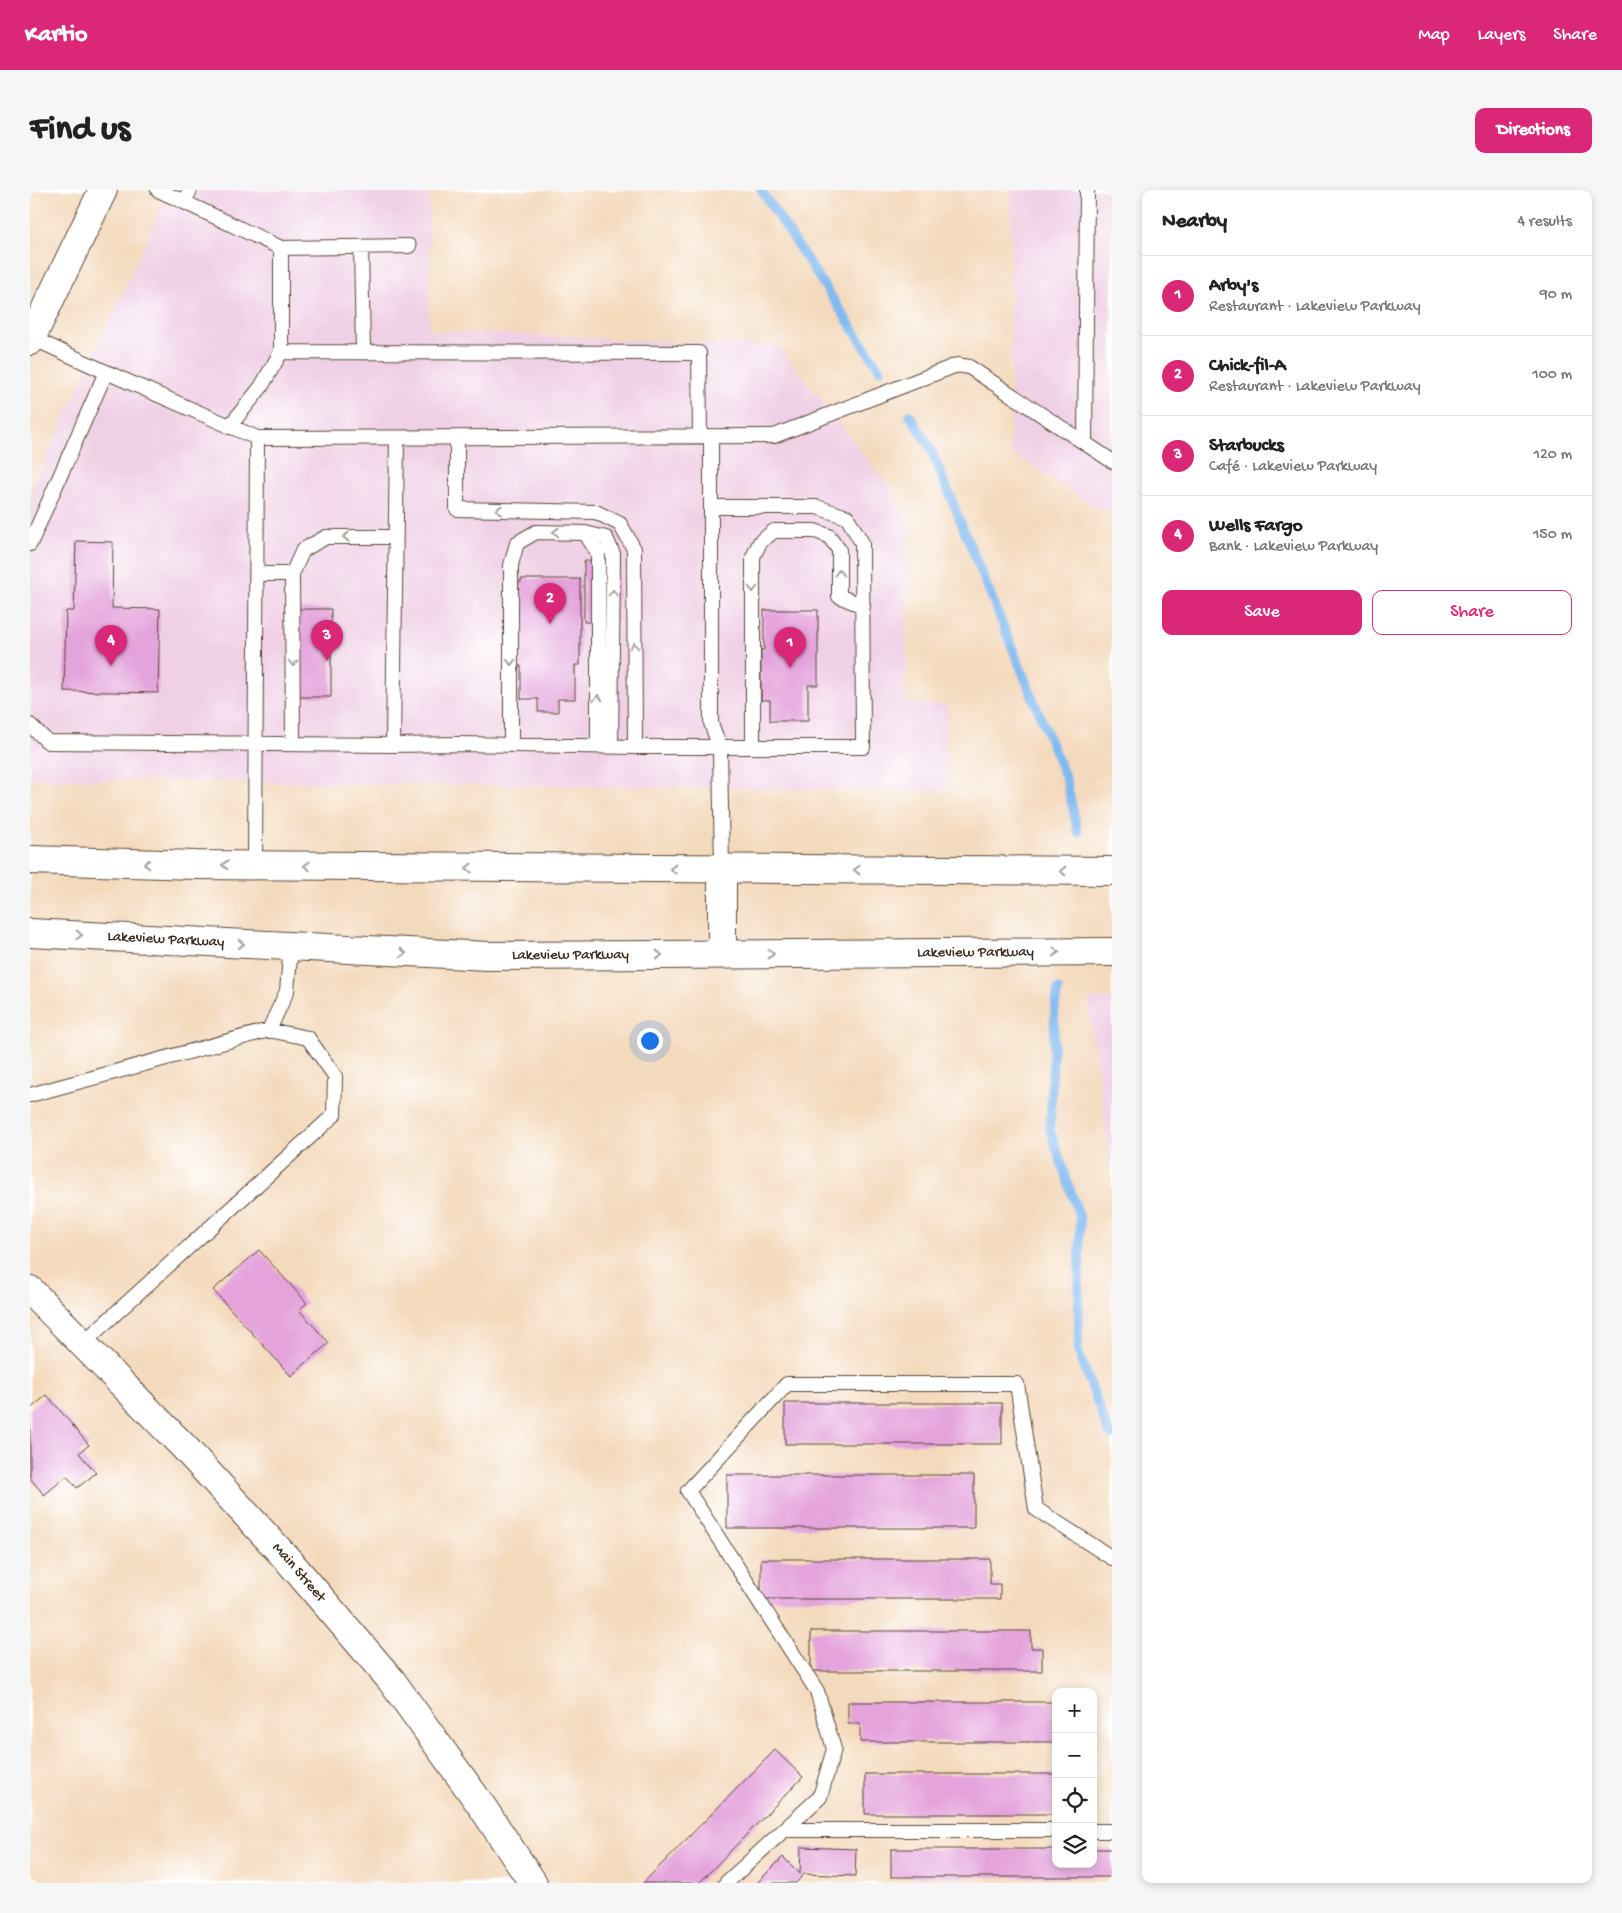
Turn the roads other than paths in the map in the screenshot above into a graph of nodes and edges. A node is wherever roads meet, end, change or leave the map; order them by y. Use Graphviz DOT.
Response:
graph roads {
  1 [pos="103,190"];
  2 [pos="158,190"];
  3 [pos="1087,190"];
  4 [pos="187,196"];
  5 [pos="409,246"];
  6 [pos="361,247"];
  7 [pos="282,248"];
  8 [pos="31,339"];
  9 [pos="363,351"];
  10 [pos="282,352"];
  11 [pos="106,372"];
  12 [pos="229,427"];
  13 [pos="705,436"];
  14 [pos="257,438"];
  15 [pos="397,438"];
  16 [pos="457,438"];
  17 [pos="1085,443"];
  18 [pos="1112,461"];
  19 [pos="712,507"];
  20 [pos="395,537"];
  21 [pos="30,544"];
  22 [pos="257,574"];
  23 [pos="292,574"];
  24 [pos="862,606"];
  25 [pos="30,725"];
  26 [pos="255,743"];
  27 [pos="294,744"];
  28 [pos="510,744"];
  29 [pos="393,745"];
  30 [pos="605,747"];
  31 [pos="635,747"];
  32 [pos="753,747"];
  33 [pos="720,748"];
  34 [pos="30,860"];
  35 [pos="255,866"];
  36 [pos="722,869"];
  37 [pos="1112,871"];
  38 [pos="30,932"];
  39 [pos="292,946"];
  40 [pos="1112,952"];
  41 [pos="722,954"];
  42 [pos="269,1030"];
  43 [pos="30,1095"];
  44 [pos="30,1290"];
  45 [pos="83,1343"];
  46 [pos="1112,1558"];
  47 [pos="784,1830"];
  48 [pos="1052,1830"];
  49 [pos="1097,1831"];
  50 [pos="1112,1831"];
  51 [pos="524,1880"];
  52 [pos="726,1883"];
  1 -- 8 [label="main road"];
  2 -- 4 [label="lane"];
  3 -- 17 [label="lane"];
  4 -- 7 [label="lane"];
  5 -- 6 [label="lane"];
  6 -- 7 [label="lane"];
  6 -- 9 [label="lane"];
  7 -- 10 [label="lane"];
  8 -- 11 [label="lane"];
  9 -- 10 [label="lane"];
  9 -- 13 [label="lane"];
  10 -- 12 [label="lane"];
  11 -- 12 [label="lane"];
  11 -- 21 [label="lane"];
  12 -- 14 [label="lane"];
  13 -- 16 [label="lane"];
  13 -- 17 [label="lane"];
  13 -- 19 [label="lane"];
  14 -- 15 [label="lane"];
  14 -- 22 [label="lane"];
  15 -- 16 [label="lane"];
  15 -- 20 [label="lane"];
  31 -- 16 [label="lane, one-way"];
  17 -- 18 [label="lane"];
  19 -- 24 [label="lane"];
  19 -- 33 [label="lane"];
  20 -- 23 [label="lane, one-way"];
  20 -- 29 [label="lane"];
  22 -- 23 [label="lane"];
  22 -- 26 [label="lane"];
  23 -- 27 [label="lane, one-way"];
  24 -- 32 [label="lane"];
  24 -- 32 [label="lane, one-way"];
  25 -- 26 [label="lane"];
  26 -- 27 [label="lane"];
  26 -- 35 [label="lane"];
  27 -- 29 [label="lane"];
  28 -- 29 [label="lane"];
  28 -- 30 [label="lane"];
  30 -- 28 [label="lane, one-way"];
  30 -- 31 [label="lane"];
  31 -- 33 [label="lane"];
  32 -- 33 [label="lane"];
  33 -- 36 [label="lane"];
  35 -- 34 [label="main road, one-way"];
  36 -- 35 [label="main road, one-way"];
  37 -- 36 [label="main road, one-way"];
  36 -- 41 [label="main road"];
  38 -- 39 [label="main road, Lakeview Parkway, one-way"];
  39 -- 41 [label="main road, Lakeview Parkway, one-way"];
  39 -- 42 [label="lane"];
  41 -- 40 [label="main road, Lakeview Parkway, one-way"];
  42 -- 43 [label="lane"];
  42 -- 45 [label="lane"];
  44 -- 45 [label="main road, Main Street"];
  45 -- 51 [label="main road, Main Street"];
  46 -- 47 [label="lane"];
  47 -- 48 [label="lane"];
  47 -- 52 [label="lane"];
  49 -- 50 [label="lane"];
}
